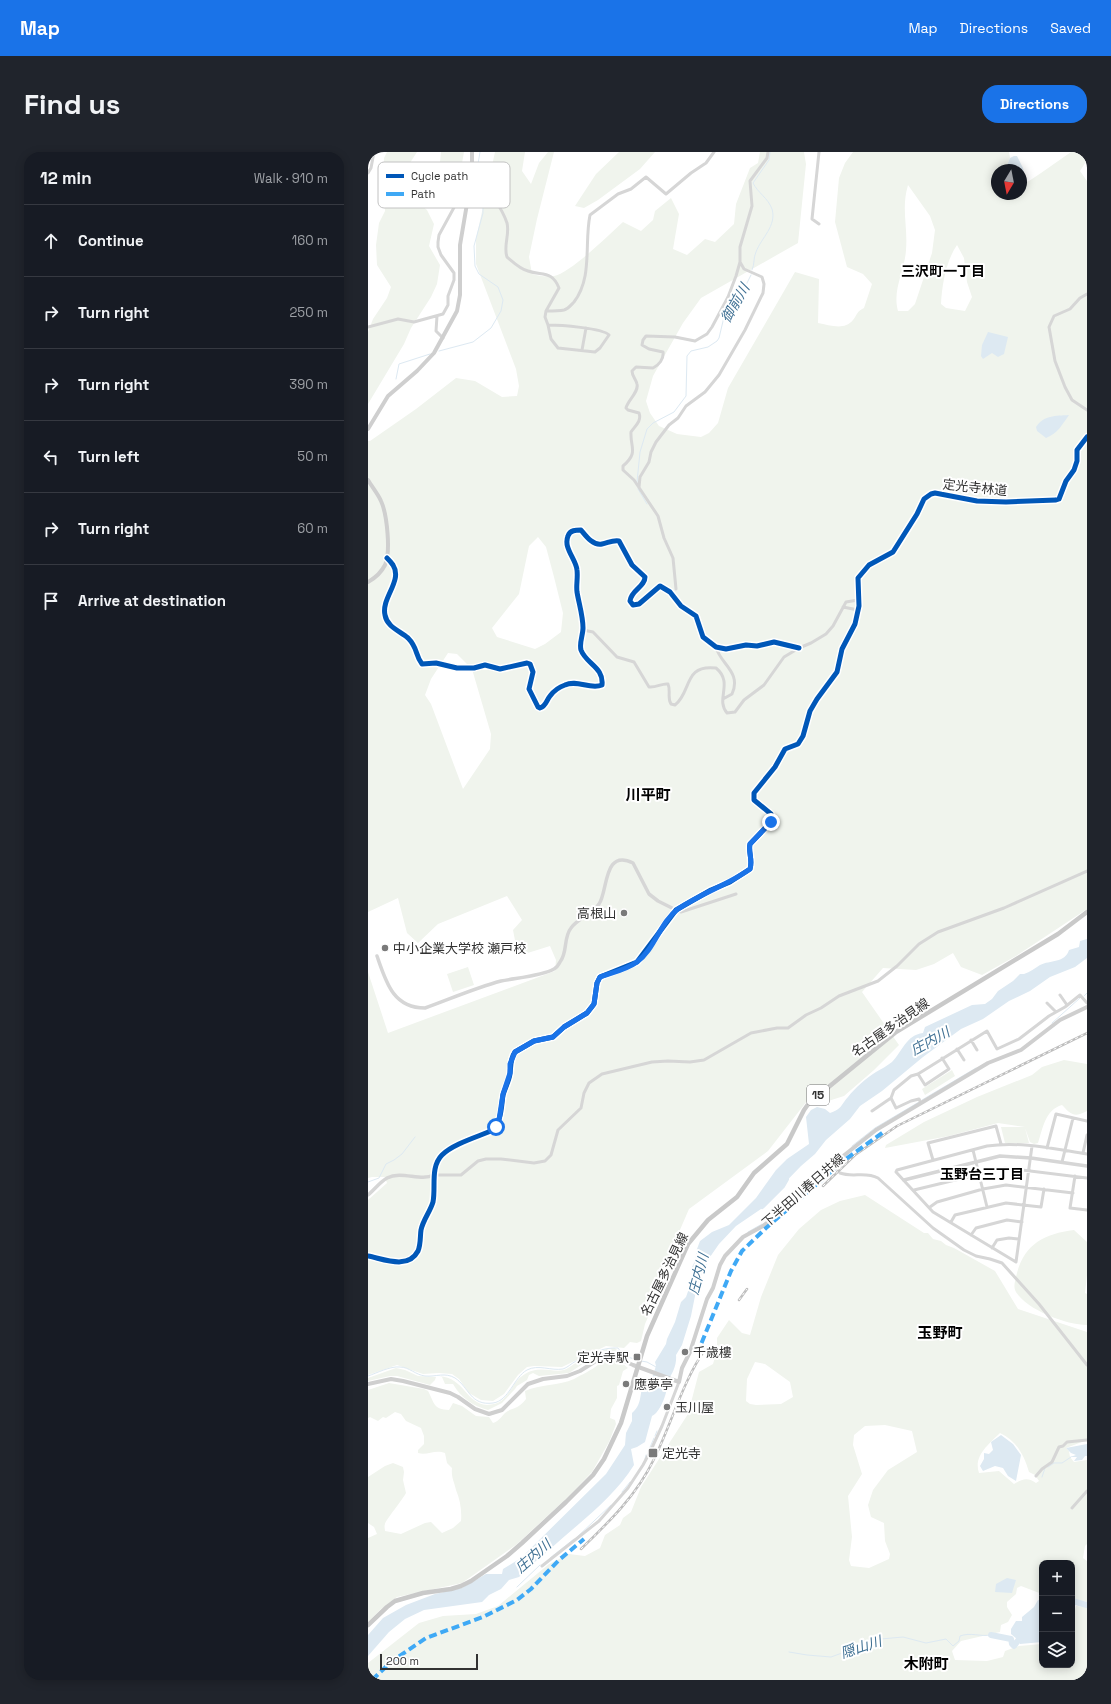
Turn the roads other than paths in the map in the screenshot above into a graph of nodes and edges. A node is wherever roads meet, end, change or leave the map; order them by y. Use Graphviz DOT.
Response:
graph roads {
  1 [pos="374,152"];
  2 [pos="472,152"];
  3 [pos="714,152"];
  4 [pos="768,152"];
  5 [pos="819,152"];
  6 [pos="473,162"];
  7 [pos="368,173"];
  8 [pos="454,208"];
  9 [pos="466,208"];
  10 [pos="501,208"];
  11 [pos="819,224"];
  12 [pos="740,262"];
  13 [pos="1087,294"];
  14 [pos="546,311"];
  15 [pos="437,316"];
  16 [pos="548,325"];
  17 [pos="368,327"];
  18 [pos="586,328"];
  19 [pos="443,338"];
  20 [pos="582,350"];
  21 [pos="1087,410"];
  22 [pos="368,429"];
  23 [pos="1087,437"];
  24 [pos="368,480"];
  25 [pos="639,487"];
  26 [pos="387,558"];
  27 [pos="368,582"];
  28 [pos="676,589"];
  29 [pos="858,600"];
  30 [pos="843,607"];
  31 [pos="858,610"];
  32 [pos="584,630"];
  33 [pos="716,647"];
  34 [pos="799,648"];
  35 [pos="723,699"];
  36 [pos="1087,871"];
  37 [pos="736,894"];
  38 [pos="676,910"];
  39 [pos="1087,912"];
  40 [pos="377,956"];
  41 [pos="1060,995"];
  42 [pos="1047,1003"];
  43 [pos="1087,1003"];
  44 [pos="1067,1005"];
  45 [pos="1087,1007"];
  46 [pos="1056,1012"];
  47 [pos="971,1040"];
  48 [pos="957,1049"];
  49 [pos="976,1050"];
  50 [pos="942,1058"];
  51 [pos="964,1060"];
  52 [pos="918,1074"];
  53 [pos="891,1098"];
  54 [pos="921,1103"];
  55 [pos="872,1111"];
  56 [pos="1073,1118"];
  57 [pos="1087,1121"];
  58 [pos="1087,1136"];
  59 [pos="1001,1144"];
  60 [pos="1032,1146"];
  61 [pos="1047,1148"];
  62 [pos="973,1150"];
  63 [pos="1065,1151"];
  64 [pos="1085,1153"];
  65 [pos="1031,1158"];
  66 [pos="933,1160"];
  67 [pos="976,1161"];
  68 [pos="1062,1162"];
  69 [pos="832,1165"];
  70 [pos="1087,1166"];
  71 [pos="836,1170"];
  72 [pos="1029,1170"];
  73 [pos="840,1173"];
  74 [pos="979,1173"];
  75 [pos="434,1175"];
  76 [pos="1075,1176"];
  77 [pos="1087,1178"];
  78 [pos="904,1180"];
  79 [pos="1027,1187"];
  80 [pos="983,1189"];
  81 [pos="1044,1189"];
  82 [pos="914,1190"];
  83 [pos="1073,1193"];
  84 [pos="368,1195"];
  85 [pos="1024,1204"];
  86 [pos="987,1207"];
  87 [pos="930,1208"];
  88 [pos="1087,1210"];
  89 [pos="951,1222"];
  90 [pos="1022,1222"];
  91 [pos="972,1235"];
  92 [pos="1020,1239"];
  93 [pos="992,1248"];
  94 [pos="368,1256"];
  95 [pos="639,1364"];
  96 [pos="1087,1365"];
  97 [pos="679,1382"];
  98 [pos="368,1384"];
  99 [pos="1087,1440"];
  100 [pos="1036,1476"];
  101 [pos="1087,1491"];
  102 [pos="1072,1508"];
  103 [pos="542,1566"];
  104 [pos="368,1626"];
  1 -- 7 [label="street"];
  2 -- 6 [label="main road"];
  3 -- 14 [label="street"];
  4 -- 12 [label="street"];
  5 -- 11 [label="street"];
  8 -- 15 [label="street"];
  9 -- 19 [label="main road"];
  10 -- 14 [label="street"];
  12 -- 25 [label="street"];
  12 -- 25 [label="street"];
  13 -- 21 [label="street"];
  14 -- 16 [label="street"];
  15 -- 17 [label="street"];
  15 -- 19 [label="street"];
  16 -- 18 [label="street"];
  16 -- 20 [label="street"];
  18 -- 20 [label="street"];
  18 -- 20 [label="street"];
  19 -- 22 [label="main road"];
  23 -- 29 [label="street, 定光寺林道"];
  24 -- 26 [label="main road"];
  25 -- 28 [label="street"];
  26 -- 27 [label="main road"];
  26 -- 32 [label="street"];
  29 -- 30 [label="street"];
  29 -- 31 [label="street"];
  30 -- 31 [label="street"];
  30 -- 34 [label="street"];
  31 -- 38 [label="street"];
  32 -- 33 [label="street"];
  32 -- 35 [label="street"];
  33 -- 34 [label="street"];
  33 -- 35 [label="street"];
  34 -- 35 [label="street"];
  36 -- 75 [label="street"];
  37 -- 38 [label="street"];
  38 -- 40 [label="street"];
  38 -- 75 [label="street"];
  39 -- 95 [label="main road, 名古屋多治見線 / 15"];
  41 -- 44 [label="street"];
  42 -- 46 [label="street"];
  43 -- 44 [label="street"];
  44 -- 46 [label="street"];
  45 -- 54 [label="main road, 下半田川春日井線"];
  46 -- 47 [label="street"];
  47 -- 48 [label="street"];
  47 -- 49 [label="street"];
  48 -- 50 [label="street"];
  48 -- 51 [label="street"];
  50 -- 52 [label="street"];
  50 -- 52 [label="street"];
  52 -- 53 [label="street"];
  53 -- 54 [label="street"];
  53 -- 55 [label="street"];
  54 -- 69 [label="main road, 下半田川春日井線"];
  56 -- 57 [label="street"];
  56 -- 61 [label="street"];
  56 -- 63 [label="street"];
  58 -- 64 [label="street"];
  59 -- 60 [label="street"];
  59 -- 62 [label="street"];
  59 -- 66 [label="street"];
  60 -- 61 [label="street"];
  60 -- 65 [label="street"];
  61 -- 63 [label="street"];
  62 -- 66 [label="street"];
  62 -- 67 [label="street"];
  63 -- 64 [label="street"];
  63 -- 68 [label="street"];
  65 -- 67 [label="street"];
  65 -- 68 [label="street"];
  65 -- 72 [label="street"];
  66 -- 78 [label="street"];
  67 -- 74 [label="street"];
  67 -- 78 [label="street"];
  68 -- 70 [label="street"];
  69 -- 71 [label="street"];
  69 -- 97 [label="main road, 下半田川春日井線"];
  72 -- 74 [label="street"];
  72 -- 76 [label="street"];
  72 -- 79 [label="street"];
  73 -- 96 [label="street"];
  74 -- 80 [label="street"];
  74 -- 82 [label="street"];
  75 -- 84 [label="street"];
  75 -- 94 [label="street"];
  76 -- 77 [label="street"];
  76 -- 83 [label="street"];
  78 -- 82 [label="street"];
  79 -- 80 [label="street"];
  79 -- 81 [label="street"];
  79 -- 85 [label="street"];
  80 -- 86 [label="street"];
  80 -- 87 [label="street"];
  81 -- 83 [label="street"];
  81 -- 85 [label="street"];
  82 -- 87 [label="street"];
  83 -- 88 [label="street"];
  85 -- 86 [label="street"];
  85 -- 90 [label="street"];
  86 -- 89 [label="street"];
  87 -- 89 [label="street"];
  89 -- 91 [label="street"];
  90 -- 91 [label="street"];
  90 -- 92 [label="street"];
  91 -- 93 [label="street"];
  92 -- 93 [label="street"];
  92 -- 93 [label="street"];
  95 -- 97 [label="main road"];
  95 -- 98 [label="main road"];
  95 -- 104 [label="main road, 名古屋多治見線 / 15"];
  97 -- 103 [label="street"];
  99 -- 100 [label="street"];
  101 -- 102 [label="street"];
}
